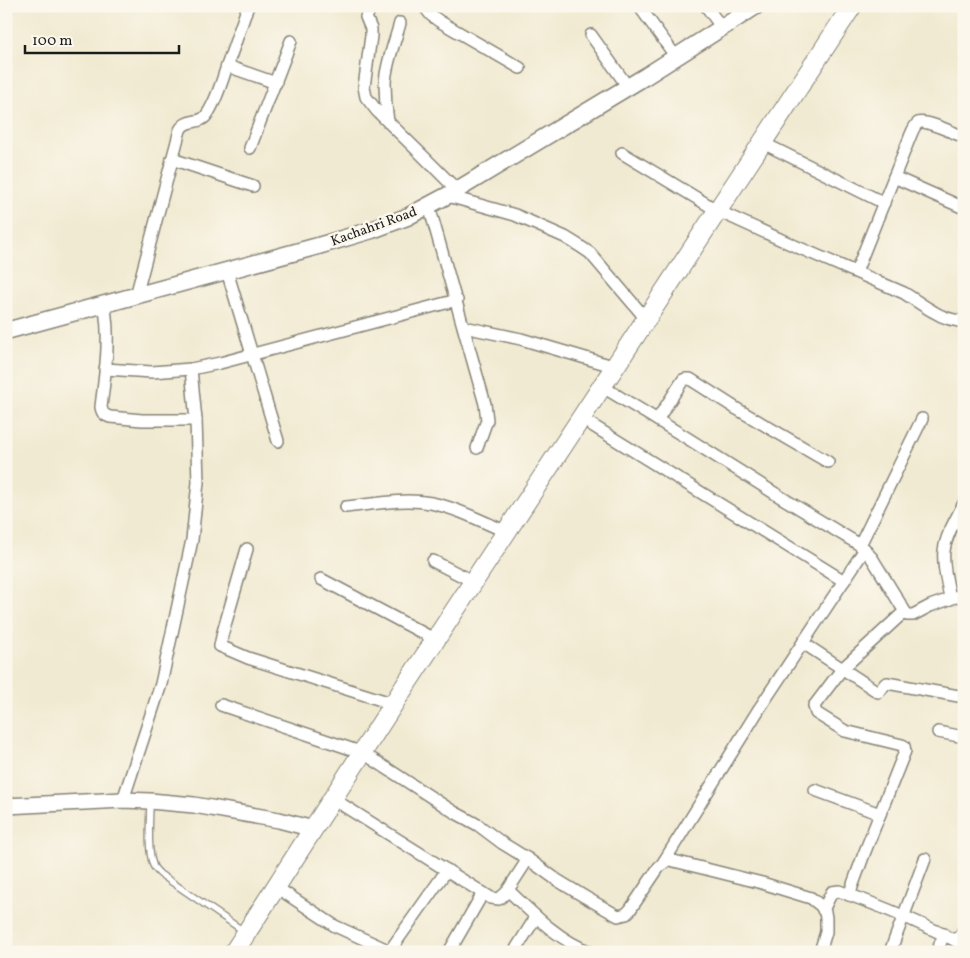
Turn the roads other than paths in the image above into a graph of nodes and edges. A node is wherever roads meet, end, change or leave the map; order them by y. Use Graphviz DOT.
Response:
graph roads {
  1 [pos="248,6"];
  2 [pos="372,6"];
  3 [pos="424,6"];
  4 [pos="639,6"];
  5 [pos="706,6"];
  6 [pos="756,6"];
  7 [pos="852,6"];
  8 [pos="400,23"];
  9 [pos="722,28"];
  10 [pos="591,35"];
  11 [pos="291,41"];
  12 [pos="676,57"];
  13 [pos="227,66"];
  14 [pos="520,68"];
  15 [pos="276,83"];
  16 [pos="628,87"];
  17 [pos="388,122"];
  18 [pos="964,137"];
  19 [pos="763,143"];
  20 [pos="250,148"];
  21 [pos="622,152"];
  22 [pos="172,159"];
  23 [pos="894,178"];
  24 [pos="253,186"];
  25 [pos="452,193"];
  26 [pos="884,203"];
  27 [pos="430,206"];
  28 [pos="964,208"];
  29 [pos="718,211"];
  30 [pos="227,271"];
  31 [pos="856,272"];
  32 [pos="136,296"];
  33 [pos="457,300"];
  34 [pos="104,304"];
  35 [pos="647,320"];
  36 [pos="964,322"];
  37 [pos="464,327"];
  38 [pos="6,331"];
  39 [pos="253,354"];
  40 [pos="616,367"];
  41 [pos="105,369"];
  42 [pos="190,369"];
  43 [pos="603,387"];
  44 [pos="582,419"];
  45 [pos="196,420"];
  46 [pos="657,420"];
  47 [pos="922,420"];
  48 [pos="278,441"];
  49 [pos="478,448"];
  50 [pos="828,462"];
  51 [pos="964,503"];
  52 [pos="346,507"];
  53 [pos="507,532"];
  54 [pos="862,547"];
  55 [pos="246,549"];
  56 [pos="433,561"];
  57 [pos="321,579"];
  58 [pos="844,581"];
  59 [pos="474,582"];
  60 [pos="964,594"];
  61 [pos="950,599"];
  62 [pos="904,612"];
  63 [pos="436,640"];
  64 [pos="803,643"];
  65 [pos="842,669"];
  66 [pos="964,697"];
  67 [pos="394,704"];
  68 [pos="221,705"];
  69 [pos="938,732"];
  70 [pos="964,737"];
  71 [pos="363,754"];
  72 [pos="815,790"];
  73 [pos="333,799"];
  74 [pos="123,800"];
  75 [pos="150,801"];
  76 [pos="6,806"];
  77 [pos="880,814"];
  78 [pos="313,829"];
  79 [pos="925,859"];
  80 [pos="528,860"];
  81 [pos="663,863"];
  82 [pos="447,870"];
  83 [pos="276,887"];
  84 [pos="508,890"];
  85 [pos="483,893"];
  86 [pos="849,894"];
  87 [pos="823,910"];
  88 [pos="536,917"];
  89 [pos="903,917"];
  90 [pos="964,930"];
  91 [pos="246,933"];
  92 [pos="944,934"];
  93 [pos="960,943"];
  94 [pos="390,951"];
  95 [pos="587,951"];
  96 [pos="234,952"];
  97 [pos="449,952"];
  98 [pos="514,952"];
  99 [pos="820,952"];
  100 [pos="890,952"];
  101 [pos="937,952"];
  1 -- 13 [label="street"];
  2 -- 17 [label="street"];
  3 -- 14 [label="street"];
  4 -- 12 [label="street"];
  5 -- 9 [label="street"];
  6 -- 9 [label="main road, Kachahri Road"];
  7 -- 19 [label="highway"];
  8 -- 17 [label="street"];
  9 -- 12 [label="main road, Kachahri Road"];
  10 -- 16 [label="street"];
  11 -- 15 [label="street"];
  12 -- 16 [label="main road, Kachahri Road"];
  13 -- 15 [label="street"];
  13 -- 22 [label="street"];
  15 -- 20 [label="street"];
  16 -- 25 [label="main road, Kachahri Road"];
  17 -- 25 [label="street"];
  18 -- 23 [label="street"];
  19 -- 26 [label="street"];
  19 -- 29 [label="highway"];
  21 -- 29 [label="street"];
  22 -- 24 [label="street"];
  22 -- 32 [label="street"];
  23 -- 26 [label="street"];
  23 -- 28 [label="street"];
  25 -- 27 [label="main road, Kachahri Road"];
  25 -- 35 [label="street"];
  26 -- 31 [label="street"];
  27 -- 30 [label="main road, Kachahri Road"];
  27 -- 33 [label="street"];
  29 -- 31 [label="street"];
  29 -- 35 [label="highway"];
  30 -- 32 [label="main road, Kachahri Road"];
  30 -- 39 [label="street"];
  31 -- 36 [label="street"];
  32 -- 34 [label="main road, Kachahri Road"];
  33 -- 37 [label="street"];
  33 -- 39 [label="street"];
  34 -- 38 [label="main road, Kachahri Road"];
  34 -- 41 [label="street"];
  35 -- 40 [label="highway"];
  37 -- 40 [label="street"];
  37 -- 49 [label="street"];
  39 -- 42 [label="street"];
  39 -- 48 [label="street"];
  40 -- 43 [label="highway"];
  41 -- 42 [label="street"];
  41 -- 45 [label="street"];
  42 -- 45 [label="street"];
  43 -- 44 [label="highway"];
  43 -- 46 [label="street"];
  44 -- 53 [label="highway"];
  44 -- 58 [label="street"];
  45 -- 74 [label="street"];
  46 -- 50 [label="street"];
  46 -- 54 [label="street"];
  47 -- 54 [label="street"];
  51 -- 61 [label="street"];
  52 -- 53 [label="street"];
  53 -- 59 [label="highway"];
  54 -- 58 [label="street"];
  54 -- 62 [label="street"];
  55 -- 67 [label="street"];
  56 -- 59 [label="street"];
  57 -- 63 [label="street"];
  58 -- 64 [label="street"];
  59 -- 63 [label="highway"];
  60 -- 61 [label="street"];
  61 -- 62 [label="street"];
  62 -- 65 [label="street"];
  63 -- 67 [label="highway"];
  64 -- 65 [label="street"];
  64 -- 81 [label="street"];
  65 -- 66 [label="street"];
  65 -- 77 [label="street"];
  67 -- 71 [label="highway"];
  68 -- 71 [label="street"];
  69 -- 70 [label="street"];
  71 -- 73 [label="highway"];
  71 -- 80 [label="street"];
  72 -- 77 [label="street"];
  73 -- 78 [label="highway"];
  73 -- 82 [label="street"];
  74 -- 75 [label="street"];
  74 -- 76 [label="street"];
  75 -- 78 [label="street"];
  75 -- 91 [label="lane"];
  77 -- 86 [label="street"];
  78 -- 83 [label="highway"];
  79 -- 89 [label="street"];
  80 -- 81 [label="street"];
  80 -- 84 [label="street"];
  81 -- 87 [label="street"];
  82 -- 85 [label="street"];
  82 -- 94 [label="street"];
  83 -- 91 [label="highway"];
  83 -- 94 [label="street"];
  84 -- 85 [label="street"];
  84 -- 88 [label="street"];
  85 -- 97 [label="street"];
  86 -- 87 [label="street"];
  86 -- 89 [label="street"];
  87 -- 99 [label="street"];
  88 -- 95 [label="street"];
  88 -- 98 [label="street"];
  89 -- 92 [label="street"];
  89 -- 100 [label="street"];
  90 -- 93 [label="street"];
  91 -- 96 [label="highway"];
  92 -- 93 [label="street"];
  92 -- 101 [label="street"];
}
